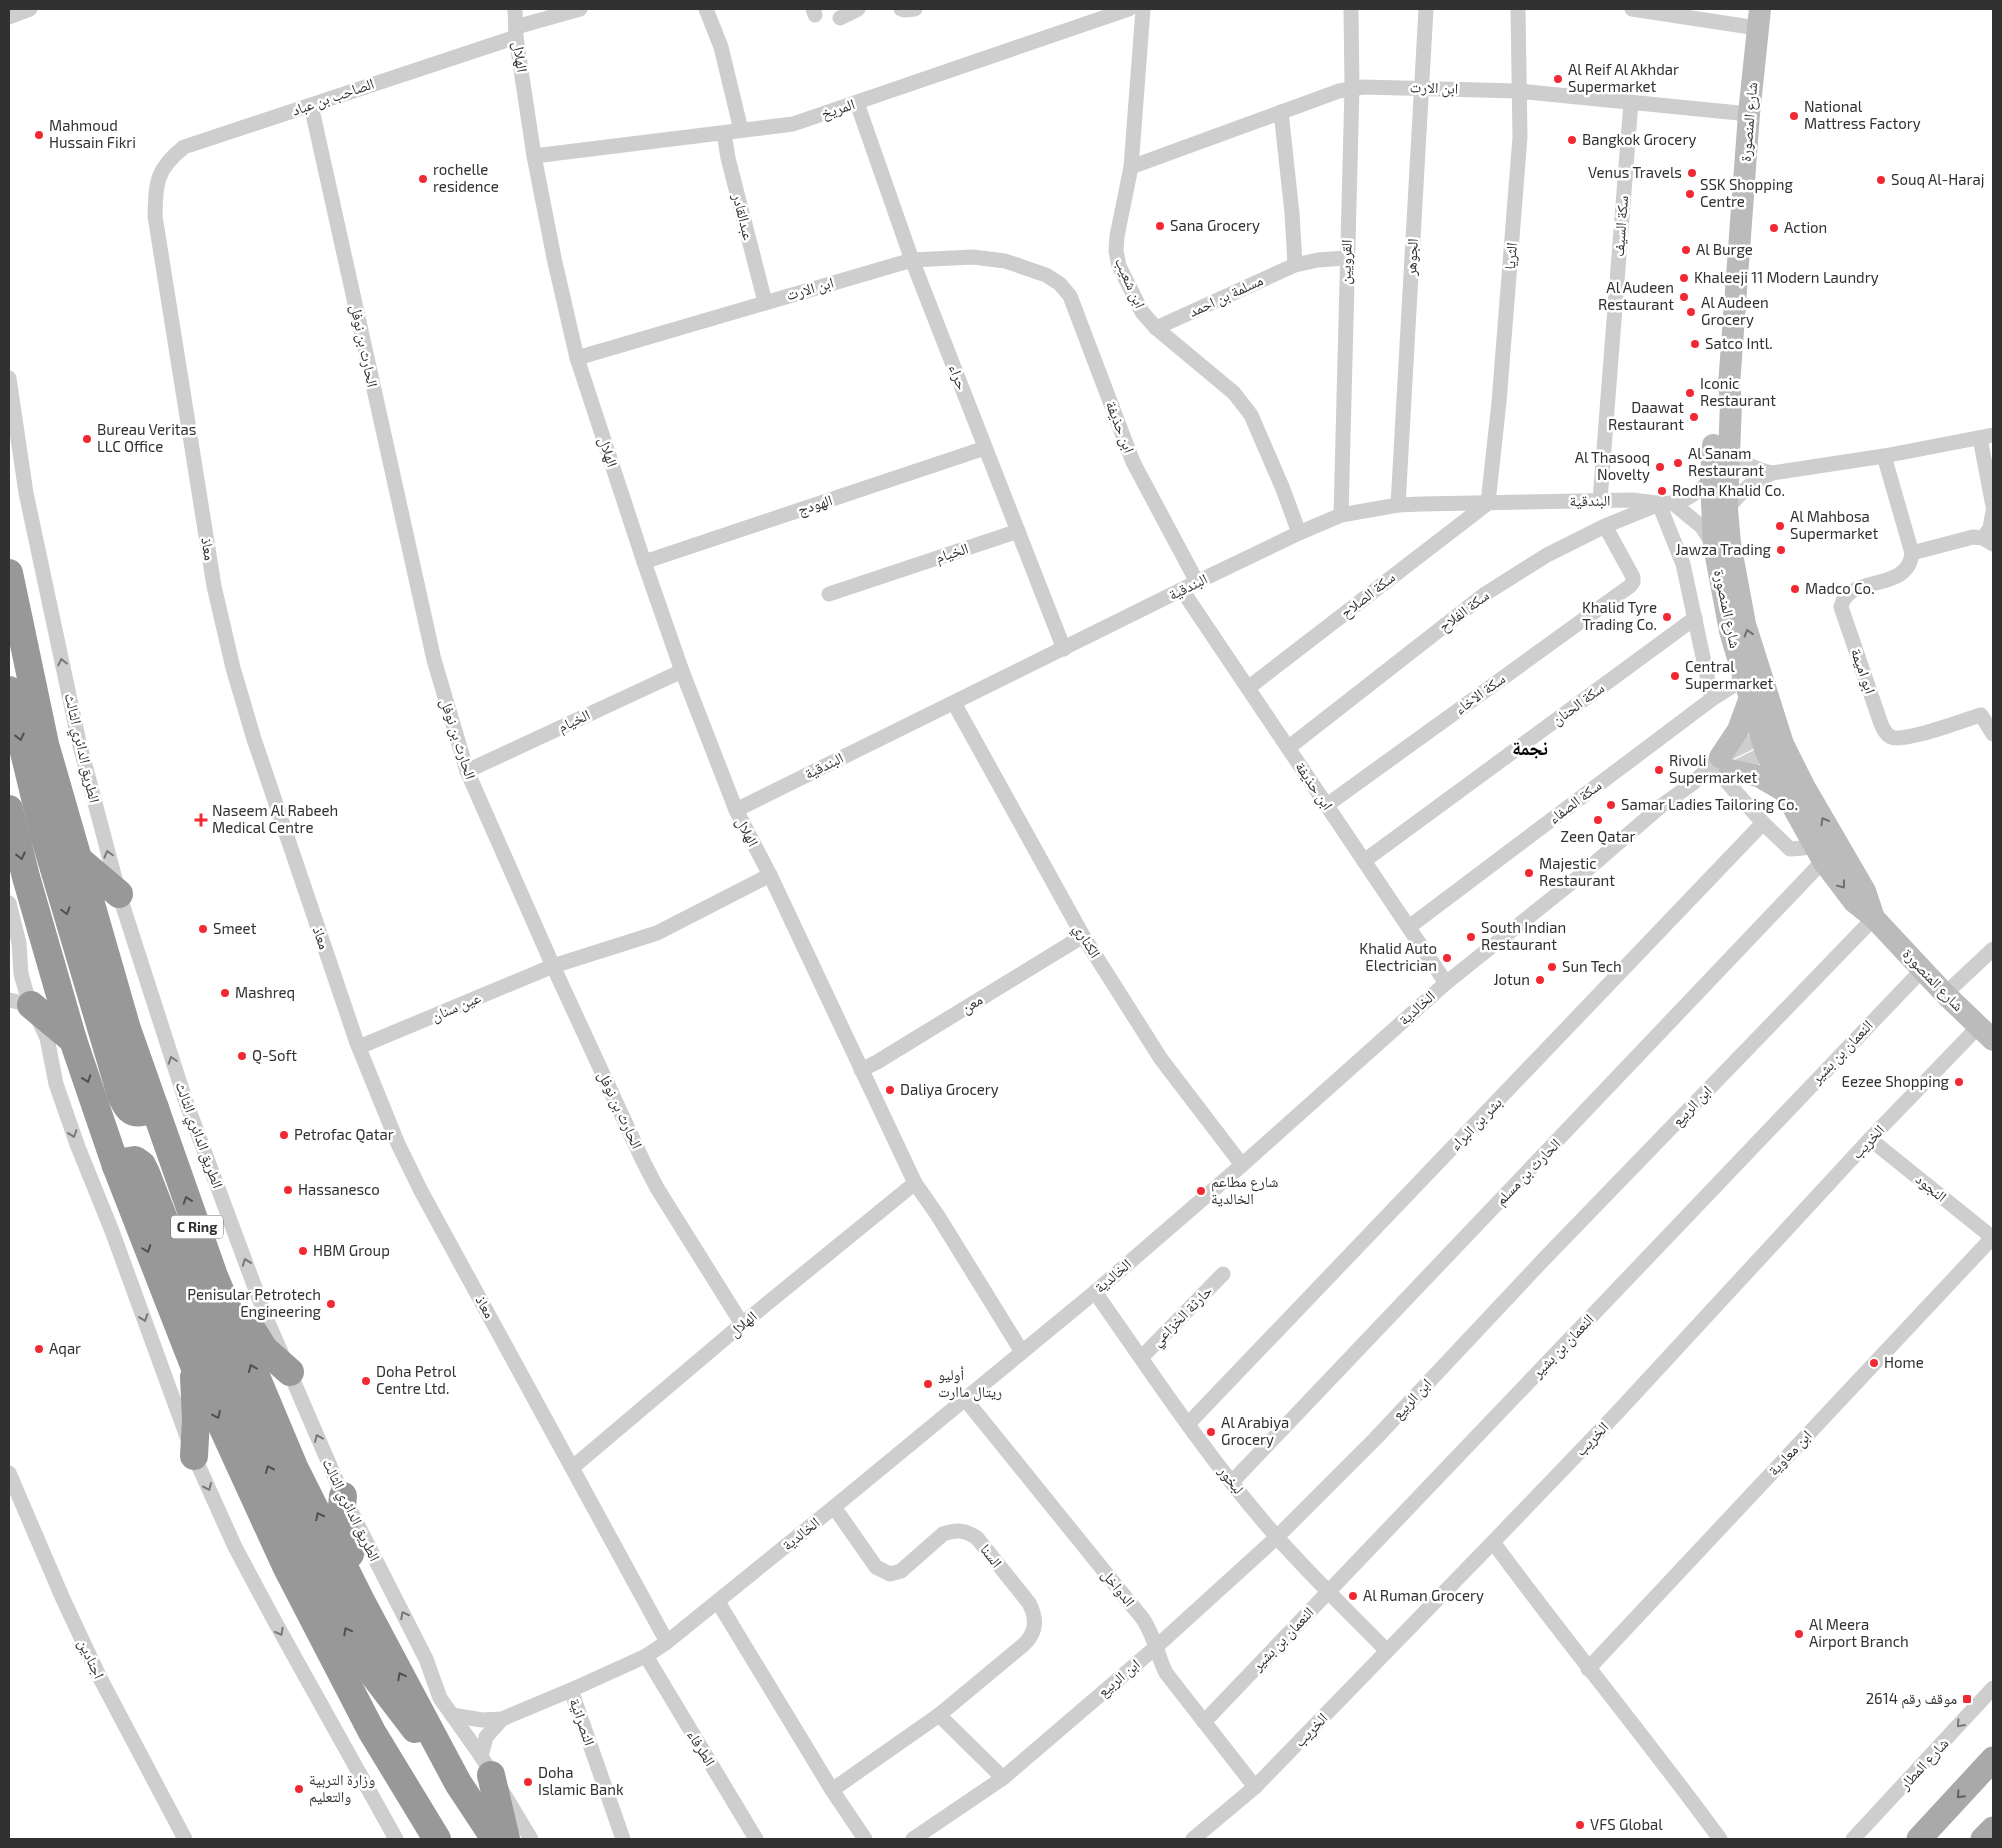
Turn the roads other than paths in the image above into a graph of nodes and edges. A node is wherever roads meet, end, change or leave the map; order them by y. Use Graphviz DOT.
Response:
graph roads {
  1 [pos="515,9"];
  2 [pos="580,9"];
  3 [pos="706,9"];
  4 [pos="858,9"];
  5 [pos="901,9"];
  6 [pos="915,9"];
  7 [pos="1129,9"];
  8 [pos="1143,9"];
  9 [pos="1351,9"];
  10 [pos="1426,9"];
  11 [pos="1518,9"];
  12 [pos="1632,9"];
  13 [pos="1692,14"];
  14 [pos="840,18"];
  15 [pos="1759,18"];
  16 [pos="516,32"];
  17 [pos="1422,87"];
  18 [pos="1352,88"];
  19 [pos="1518,90"];
  20 [pos="1630,102"];
  21 [pos="857,103"];
  22 [pos="311,105"];
  23 [pos="1281,112"];
  24 [pos="1749,114"];
  25 [pos="741,130"];
  26 [pos="724,133"];
  27 [pos="534,156"];
  28 [pos="1131,167"];
  29 [pos="160,173"];
  30 [pos="1346,258"];
  31 [pos="912,260"];
  32 [pos="1295,265"];
  33 [pos="1046,275"];
  34 [pos="765,302"];
  35 [pos="1156,328"];
  36 [pos="577,358"];
  37 [pos="9,378"];
  38 [pos="1729,385"];
  39 [pos="1987,436"];
  40 [pos="1728,446"];
  41 [pos="986,448"];
  42 [pos="1884,456"];
  43 [pos="1772,473"];
  44 [pos="1711,480"];
  45 [pos="1600,500"];
  46 [pos="1488,503"];
  47 [pos="1666,504"];
  48 [pos="1398,505"];
  49 [pos="1993,506"];
  50 [pos="1726,510"];
  51 [pos="1993,511"];
  52 [pos="1341,515"];
  53 [pos="1605,526"];
  54 [pos="1018,531"];
  55 [pos="1299,533"];
  56 [pos="1988,541"];
  57 [pos="1714,546"];
  58 [pos="1912,553"];
  59 [pos="644,562"];
  60 [pos="9,573"];
  61 [pos="1198,582"];
  62 [pos="1182,590"];
  63 [pos="829,594"];
  64 [pos="1695,618"];
  65 [pos="1064,649"];
  66 [pos="682,671"];
  67 [pos="1248,688"];
  68 [pos="1747,689"];
  69 [pos="9,690"];
  70 [pos="1712,699"];
  71 [pos="954,703"];
  72 [pos="1987,712"];
  73 [pos="1993,734"];
  74 [pos="1771,741"];
  75 [pos="1288,748"];
  76 [pos="1723,767"];
  77 [pos="467,772"];
  78 [pos="1784,791"];
  79 [pos="1327,805"];
  80 [pos="9,809"];
  81 [pos="736,810"];
  82 [pos="1763,823"];
  83 [pos="1819,853"];
  84 [pos="79,860"];
  85 [pos="1364,861"];
  86 [pos="770,875"];
  87 [pos="118,894"];
  88 [pos="9,903"];
  89 [pos="1874,918"];
  90 [pos="1409,927"];
  91 [pos="1083,936"];
  92 [pos="1993,950"];
  93 [pos="20,964"];
  94 [pos="553,966"];
  95 [pos="1922,970"];
  96 [pos="9,983"];
  97 [pos="1446,983"];
  98 [pos="1945,994"];
  99 [pos="20,1003"];
  100 [pos="1986,1033"];
  101 [pos="73,1040"];
  102 [pos="358,1047"];
  103 [pos="861,1070"];
  104 [pos="155,1108"];
  105 [pos="1870,1139"];
  106 [pos="1242,1165"];
  107 [pos="116,1166"];
  108 [pos="915,1183"];
  109 [pos="1993,1238"];
  110 [pos="1223,1274"];
  111 [pos="214,1276"];
  112 [pos="1095,1292"];
  113 [pos="742,1324"];
  114 [pos="1022,1352"];
  115 [pos="1141,1358"];
  116 [pos="193,1363"];
  117 [pos="290,1372"];
  118 [pos="965,1399"];
  119 [pos="1188,1424"];
  120 [pos="194,1456"];
  121 [pos="573,1467"];
  122 [pos="9,1474"];
  123 [pos="1232,1482"];
  124 [pos="343,1496"];
  125 [pos="834,1507"];
  126 [pos="1277,1537"];
  127 [pos="1493,1542"];
  128 [pos="1329,1591"];
  129 [pos="360,1599"];
  130 [pos="718,1602"];
  131 [pos="667,1642"];
  132 [pos="1156,1647"];
  133 [pos="1387,1651"];
  134 [pos="646,1656"];
  135 [pos="1588,1669"];
  136 [pos="1993,1688"];
  137 [pos="571,1690"];
  138 [pos="938,1714"];
  139 [pos="452,1715"];
  140 [pos="502,1719"];
  141 [pos="1204,1722"];
  142 [pos="1993,1759"];
  143 [pos="486,1766"];
  144 [pos="1004,1778"];
  145 [pos="458,1783"];
  146 [pos="1255,1787"];
  147 [pos="832,1790"];
  148 [pos="1993,1829"];
  149 [pos="185,1839"];
  150 [pos="396,1839"];
  151 [pos="437,1839"];
  152 [pos="495,1839"];
  153 [pos="506,1839"];
  154 [pos="531,1839"];
  155 [pos="623,1839"];
  156 [pos="756,1839"];
  157 [pos="865,1839"];
  158 [pos="912,1839"];
  159 [pos="1193,1839"];
  160 [pos="1720,1839"];
  161 [pos="1853,1839"];
  162 [pos="1919,1839"];
  163 [pos="1983,1839"];
  1 -- 16 [label="street, الهلال"];
  2 -- 16 [label="street"];
  3 -- 25 [label="street"];
  4 -- 14 [label="street"];
  5 -- 6 [label="street"];
  7 -- 21 [label="street, المريخ"];
  8 -- 28 [label="street, ابن شعيب"];
  9 -- 18 [label="street, القرويين"];
  10 -- 17 [label="street, الجوهر"];
  11 -- 19 [label="street, الثريا"];
  12 -- 13 [label="street"];
  13 -- 15 [label="street"];
  15 -- 24 [label="main road, شارع المنصورة"];
  16 -- 22 [label="street, الصاحب بن عباد"];
  16 -- 27 [label="street, الهلال"];
  17 -- 18 [label="street, ابن الارت"];
  17 -- 19 [label="street, ابن الارت"];
  17 -- 48 [label="street, الجوهر"];
  18 -- 23 [label="street, ابن الارت"];
  18 -- 30 [label="street, القرويين"];
  19 -- 20 [label="street, ابن الارت"];
  19 -- 46 [label="street, الثريا"];
  20 -- 24 [label="street, ابن الارت"];
  20 -- 45 [label="street, سكة السيف"];
  21 -- 25 [label="street, المريخ"];
  21 -- 31 [label="street, حراء"];
  22 -- 29 [label="street, الصاحب بن عباد"];
  22 -- 77 [label="street, الحارث بن نوفل"];
  23 -- 28 [label="street, ابن الارت"];
  23 -- 32 [label="street"];
  24 -- 38 [label="main road, شارع المنصورة"];
  25 -- 26 [label="street, المريخ"];
  26 -- 27 [label="street, المريخ"];
  26 -- 34 [label="street, عبدالقادر"];
  27 -- 36 [label="street, الهلال"];
  28 -- 35 [label="street, ابن شعيب"];
  29 -- 102 [label="street, معاذ"];
  30 -- 32 [label="street, مسلمة بن احمد"];
  30 -- 52 [label="street, القرويين"];
  31 -- 33 [label="street, ابن الارت"];
  31 -- 34 [label="street, ابن الارت"];
  31 -- 41 [label="street, حراء"];
  32 -- 35 [label="street, مسلمة بن احمد"];
  33 -- 61 [label="street, ابن حذيفة"];
  34 -- 36 [label="street, ابن الارت"];
  35 -- 55 [label="street, ابن شعيب"];
  36 -- 59 [label="street, الهلال"];
  87 -- 37 [label="street, الطريق الدائري الثالث, one-way"];
  38 -- 40 [label="main road, شارع المنصورة"];
  38 -- 44 [label="main road, شارع المنصورة"];
  39 -- 42 [label="street"];
  39 -- 49 [label="street"];
  40 -- 43 [label="street"];
  40 -- 50 [label="main road, شارع المنصورة"];
  41 -- 54 [label="street, حراء"];
  41 -- 59 [label="street, الهودج"];
  42 -- 43 [label="street"];
  42 -- 58 [label="street"];
  43 -- 50 [label="street"];
  44 -- 47 [label="street"];
  44 -- 57 [label="main road, شارع المنصورة"];
  45 -- 46 [label="street, البندقية"];
  45 -- 47 [label="street, البندقية"];
  46 -- 48 [label="street, البندقية"];
  46 -- 67 [label="street, سكة الصلاح"];
  47 -- 53 [label="street, سكة الفلاح"];
  47 -- 57 [label="street"];
  47 -- 64 [label="street"];
  48 -- 52 [label="street, البندقية"];
  74 -- 50 [label="main road, شارع المنصورة, one-way"];
  51 -- 56 [label="street"];
  52 -- 55 [label="street, البندقية"];
  53 -- 75 [label="street, سكة الفلاح"];
  53 -- 79 [label="street, سكة الاخاء"];
  54 -- 63 [label="street, الخيام"];
  54 -- 65 [label="street, حراء"];
  55 -- 61 [label="street, البندقية"];
  56 -- 58 [label="street"];
  57 -- 68 [label="main road, شارع المنصورة"];
  58 -- 72 [label="street, ابو اميمة"];
  59 -- 66 [label="street, الهلال"];
  60 -- 84 [label="highway, الطريق الدائري الثالث / C Ring"];
  61 -- 62 [label="street, البندقية"];
  62 -- 65 [label="street, البندقية"];
  62 -- 67 [label="street, ابن حذيفة"];
  64 -- 70 [label="street"];
  64 -- 85 [label="street, سكة الحنان"];
  65 -- 71 [label="street, البندقية"];
  66 -- 77 [label="street, الخيام"];
  66 -- 81 [label="street, الهلال"];
  67 -- 75 [label="street, ابن حذيفة"];
  68 -- 70 [label="street, سكة الصفاء"];
  68 -- 74 [label="main road, شارع المنصورة"];
  68 -- 76 [label="main road"];
  69 -- 104 [label="highway, one-way"];
  70 -- 90 [label="street, سكة الصفاء"];
  71 -- 81 [label="street, البندقية"];
  71 -- 91 [label="street, الكناري"];
  72 -- 73 [label="street, ابو اميمة"];
  74 -- 76 [label="street, الخالدية"];
  74 -- 78 [label="main road, شارع المنصورة"];
  89 -- 74 [label="main road, شارع المنصورة, one-way"];
  75 -- 79 [label="street, ابن حذيفة"];
  76 -- 78 [label="main road"];
  76 -- 82 [label="street"];
  76 -- 97 [label="street, الخالدية"];
  77 -- 94 [label="street, الحارث بن نوفل"];
  78 -- 83 [label="main road, شارع المنصورة"];
  79 -- 85 [label="street, ابن حذيفة"];
  80 -- 101 [label="highway, one-way"];
  81 -- 86 [label="street, الهلال"];
  82 -- 83 [label="street"];
  82 -- 119 [label="street, بشر بن البراء"];
  83 -- 89 [label="main road, شارع المنصورة, one-way"];
  83 -- 123 [label="street, الحارث بن مسلم"];
  84 -- 87 [label="highway"];
  84 -- 104 [label="highway, الطريق الدائري الثالث / C Ring"];
  85 -- 90 [label="street, ابن حذيفة"];
  86 -- 94 [label="street"];
  86 -- 103 [label="street, الهلال"];
  117 -- 87 [label="street, الطريق الدائري الثالث, one-way"];
  88 -- 93 [label="street"];
  89 -- 95 [label="main road, شارع المنصورة"];
  89 -- 126 [label="street, ابن الربيع"];
  90 -- 97 [label="street, ابن حذيفة"];
  91 -- 103 [label="street, معن"];
  91 -- 106 [label="street, الكناري"];
  92 -- 98 [label="street"];
  93 -- 96 [label="street"];
  93 -- 99 [label="street"];
  94 -- 102 [label="street, عين سنان"];
  94 -- 113 [label="street, الحارث بن نوفل"];
  95 -- 98 [label="main road, شارع المنصورة"];
  95 -- 128 [label="street, النعمان بن بشير"];
  97 -- 106 [label="street, الخالدية"];
  98 -- 100 [label="main road, شارع المنصورة"];
  99 -- 101 [label="highway"];
  99 -- 120 [label="street, one-way"];
  100 -- 105 [label="street, الخريب"];
  101 -- 107 [label="highway, one-way"];
  102 -- 121 [label="street, معاذ"];
  103 -- 108 [label="street, الهلال"];
  111 -- 104 [label="highway, الطريق الدائري الثالث / C Ring, one-way"];
  105 -- 109 [label="street, النجود"];
  105 -- 127 [label="street, الخريب"];
  106 -- 112 [label="street, الخالدية"];
  107 -- 116 [label="highway, one-way"];
  145 -- 107 [label="highway, one-way"];
  108 -- 113 [label="street, الهلال"];
  108 -- 114 [label="street, الهلال"];
  109 -- 135 [label="street, ابن معاوية"];
  110 -- 115 [label="street, حارثة الخزاعي"];
  111 -- 117 [label="highway"];
  129 -- 111 [label="highway, الطريق الدائري الثالث / C Ring, one-way"];
  112 -- 114 [label="street, الخالدية"];
  112 -- 115 [label="street, لبخور"];
  113 -- 121 [label="street, الهلال"];
  114 -- 118 [label="street, الخالدية"];
  115 -- 119 [label="street, لبخور"];
  116 -- 120 [label="highway"];
  116 -- 151 [label="highway, one-way"];
  124 -- 117 [label="street, الطريق الدائري الثالث, one-way"];
  118 -- 125 [label="street, الخالدية"];
  118 -- 132 [label="street, الدواخل"];
  119 -- 123 [label="street, لبخور"];
  120 -- 150 [label="street, one-way"];
  121 -- 131 [label="street, معاذ"];
  122 -- 149 [label="street, اجنادين"];
  123 -- 126 [label="street, لبخور"];
  124 -- 129 [label="highway"];
  139 -- 124 [label="street, الطريق الدائري الثالث, one-way"];
  125 -- 130 [label="street, الخالدية"];
  125 -- 138 [label="street, السنا"];
  126 -- 128 [label="street, لبخور"];
  126 -- 132 [label="street, ابن الربيع"];
  127 -- 133 [label="street, الخريب"];
  127 -- 135 [label="street"];
  128 -- 133 [label="street, لبخور"];
  128 -- 141 [label="street, النعمان بن بشير"];
  145 -- 129 [label="highway, الطريق الدائري الثالث / C Ring, one-way"];
  130 -- 131 [label="street, الخالدية"];
  130 -- 147 [label="street"];
  131 -- 134 [label="street, الخالدية"];
  132 -- 141 [label="street, الدواخل"];
  132 -- 144 [label="street, ابن الربيع"];
  133 -- 146 [label="street, الخريب"];
  134 -- 137 [label="street, الخالدية"];
  134 -- 156 [label="street, الطرفاء"];
  135 -- 160 [label="street"];
  136 -- 161 [label="street, شارع المطار, one-way"];
  137 -- 140 [label="street, الخالدية"];
  137 -- 155 [label="street, النصرانية"];
  138 -- 144 [label="street"];
  138 -- 147 [label="street, السنا"];
  139 -- 140 [label="street, الخالدية"];
  139 -- 143 [label="street, الطريق الدائري الثالث"];
  140 -- 143 [label="street, الخالدية"];
  141 -- 146 [label="street, الدواخل"];
  142 -- 162 [label="main road, one-way"];
  143 -- 153 [label="highway"];
  143 -- 154 [label="street, الطريق الدائري الثالث"];
  144 -- 158 [label="street, ابن الربيع"];
  145 -- 152 [label="highway, الطريق الدائري الثالث / C Ring"];
  146 -- 159 [label="street, الخريب"];
  147 -- 157 [label="street"];
  148 -- 163 [label="main road"];
}
